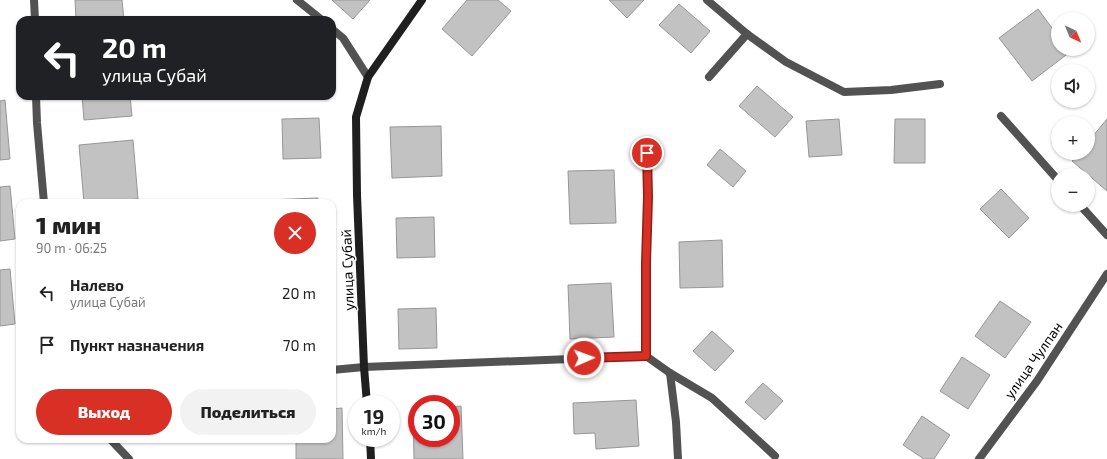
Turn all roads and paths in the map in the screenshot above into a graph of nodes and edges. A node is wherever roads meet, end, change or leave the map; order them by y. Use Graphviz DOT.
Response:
graph roads {
  1 [pos="34,0"];
  2 [pos="297,0"];
  3 [pos="422,0"];
  4 [pos="707,0"];
  5 [pos="35,16"];
  6 [pos="317,16"];
  7 [pos="336,32"];
  8 [pos="747,34"];
  9 [pos="368,77"];
  10 [pos="709,77"];
  11 [pos="940,84"];
  12 [pos="36,100"];
  13 [pos="1001,116"];
  14 [pos="647,153"];
  15 [pos="1051,172"];
  16 [pos="44,199"];
  17 [pos="1086,212"];
  18 [pos="1107,235"];
  19 [pos="1107,274"];
  20 [pos="646,356"];
  21 [pos="364,366"];
  22 [pos="336,370"];
  23 [pos="670,373"];
  24 [pos="366,395"];
  25 [pos="114,443"];
  26 [pos="370,447"];
  27 [pos="775,456"];
  28 [pos="129,459"];
  29 [pos="371,459"];
  30 [pos="678,459"];
  31 [pos="979,459"];
  1 -- 5 [label="street"];
  2 -- 6 [label="street"];
  3 -- 9 [label="street, улица Субай"];
  4 -- 8 [label="street"];
  7 -- 9 [label="street"];
  8 -- 10 [label="street"];
  8 -- 11 [label="street"];
  9 -- 21 [label="street, улица Субай"];
  12 -- 16 [label="street"];
  13 -- 15 [label="street"];
  14 -- 20 [label="street"];
  17 -- 18 [label="street"];
  19 -- 31 [label="street, улица Чулпан"];
  20 -- 21 [label="street"];
  20 -- 23 [label="street"];
  21 -- 22 [label="street"];
  21 -- 24 [label="street, улица Субай"];
  23 -- 27 [label="street"];
  23 -- 30 [label="street"];
  25 -- 28 [label="street"];
  26 -- 29 [label="street"];
}
